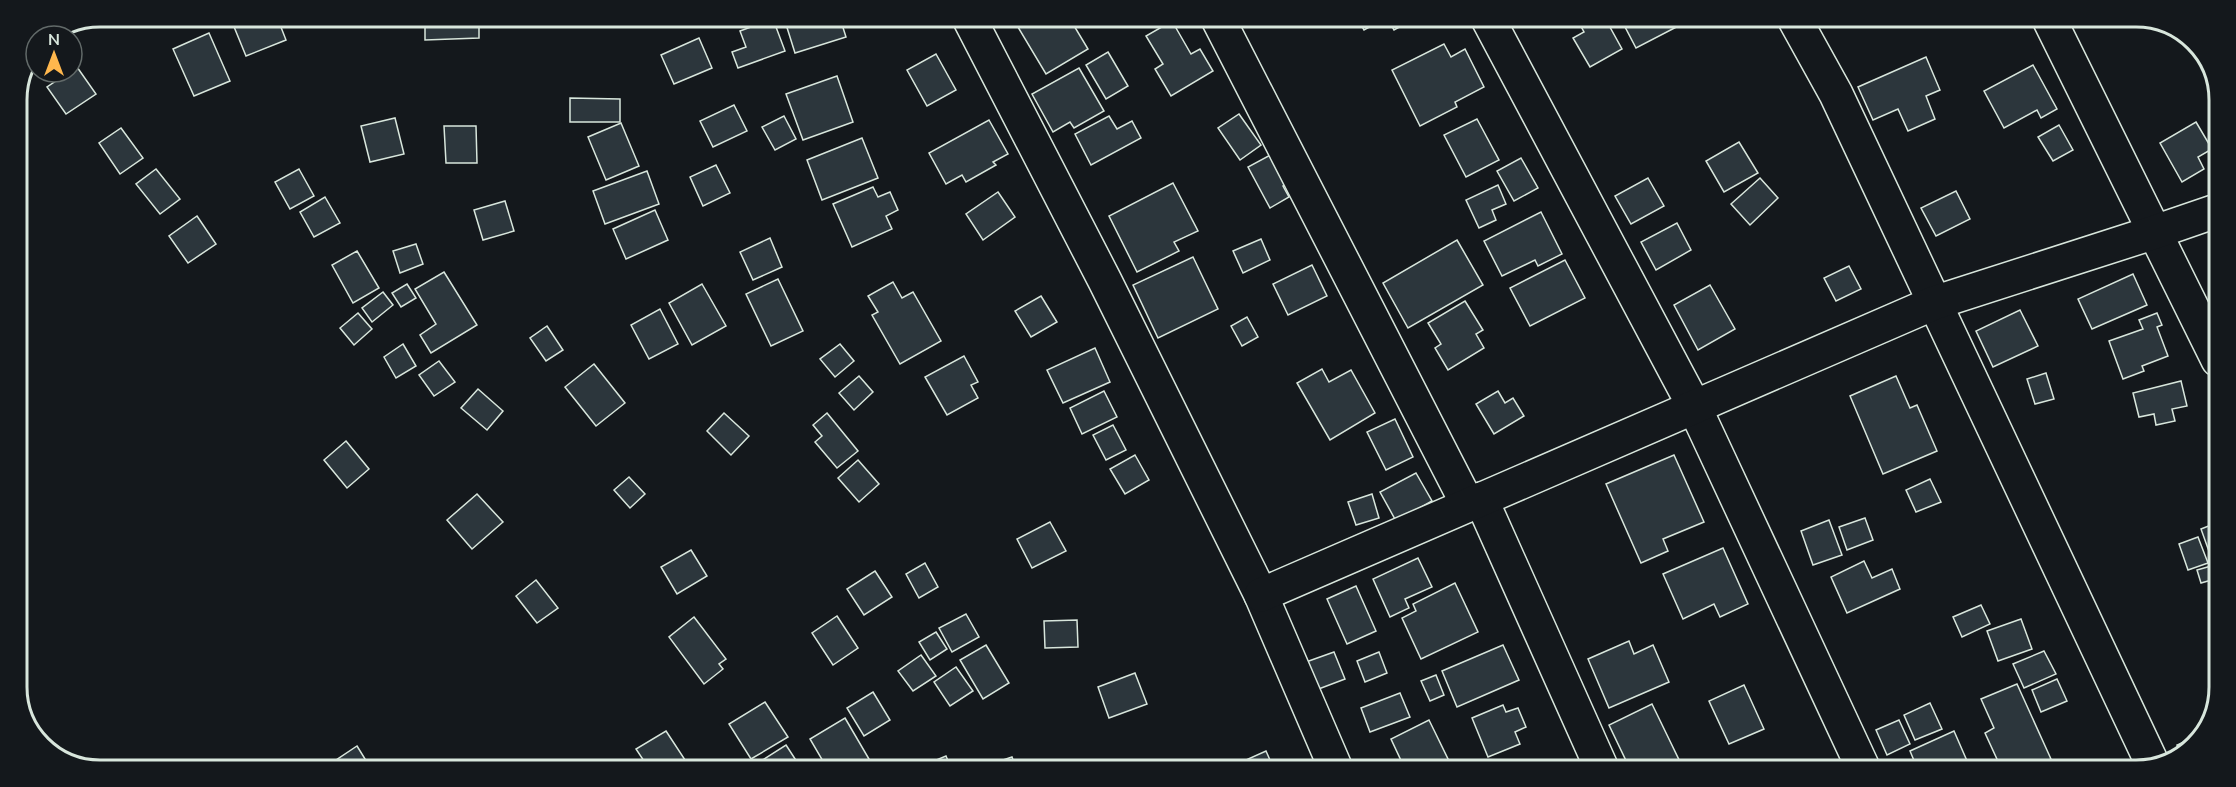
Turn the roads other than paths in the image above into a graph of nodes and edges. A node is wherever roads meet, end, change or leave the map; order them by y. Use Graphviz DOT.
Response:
graph roads {
  1 [pos="974,27"];
  2 [pos="1222,27"];
  3 [pos="1492,27"];
  4 [pos="1799,27"];
  5 [pos="2053,27"];
  6 [pos="2209,213"];
  7 [pos="2155,232"];
  8 [pos="1934,303"];
  9 [pos="2209,343"];
  10 [pos="1694,406"];
  11 [pos="1474,502"];
  12 [pos="1261,595"];
  13 [pos="2150,759"];
  14 [pos="1332,760"];
  15 [pos="1598,760"];
  16 [pos="1858,760"];
  1 -- 12 [label="street"];
  2 -- 11 [label="street"];
  3 -- 10 [label="street"];
  4 -- 8 [label="street"];
  5 -- 7 [label="street"];
  6 -- 7 [label="street"];
  7 -- 8 [label="street"];
  7 -- 9 [label="street"];
  8 -- 10 [label="street"];
  8 -- 13 [label="street"];
  10 -- 11 [label="street"];
  10 -- 16 [label="street"];
  11 -- 12 [label="street"];
  11 -- 15 [label="street"];
  12 -- 14 [label="street"];
}
